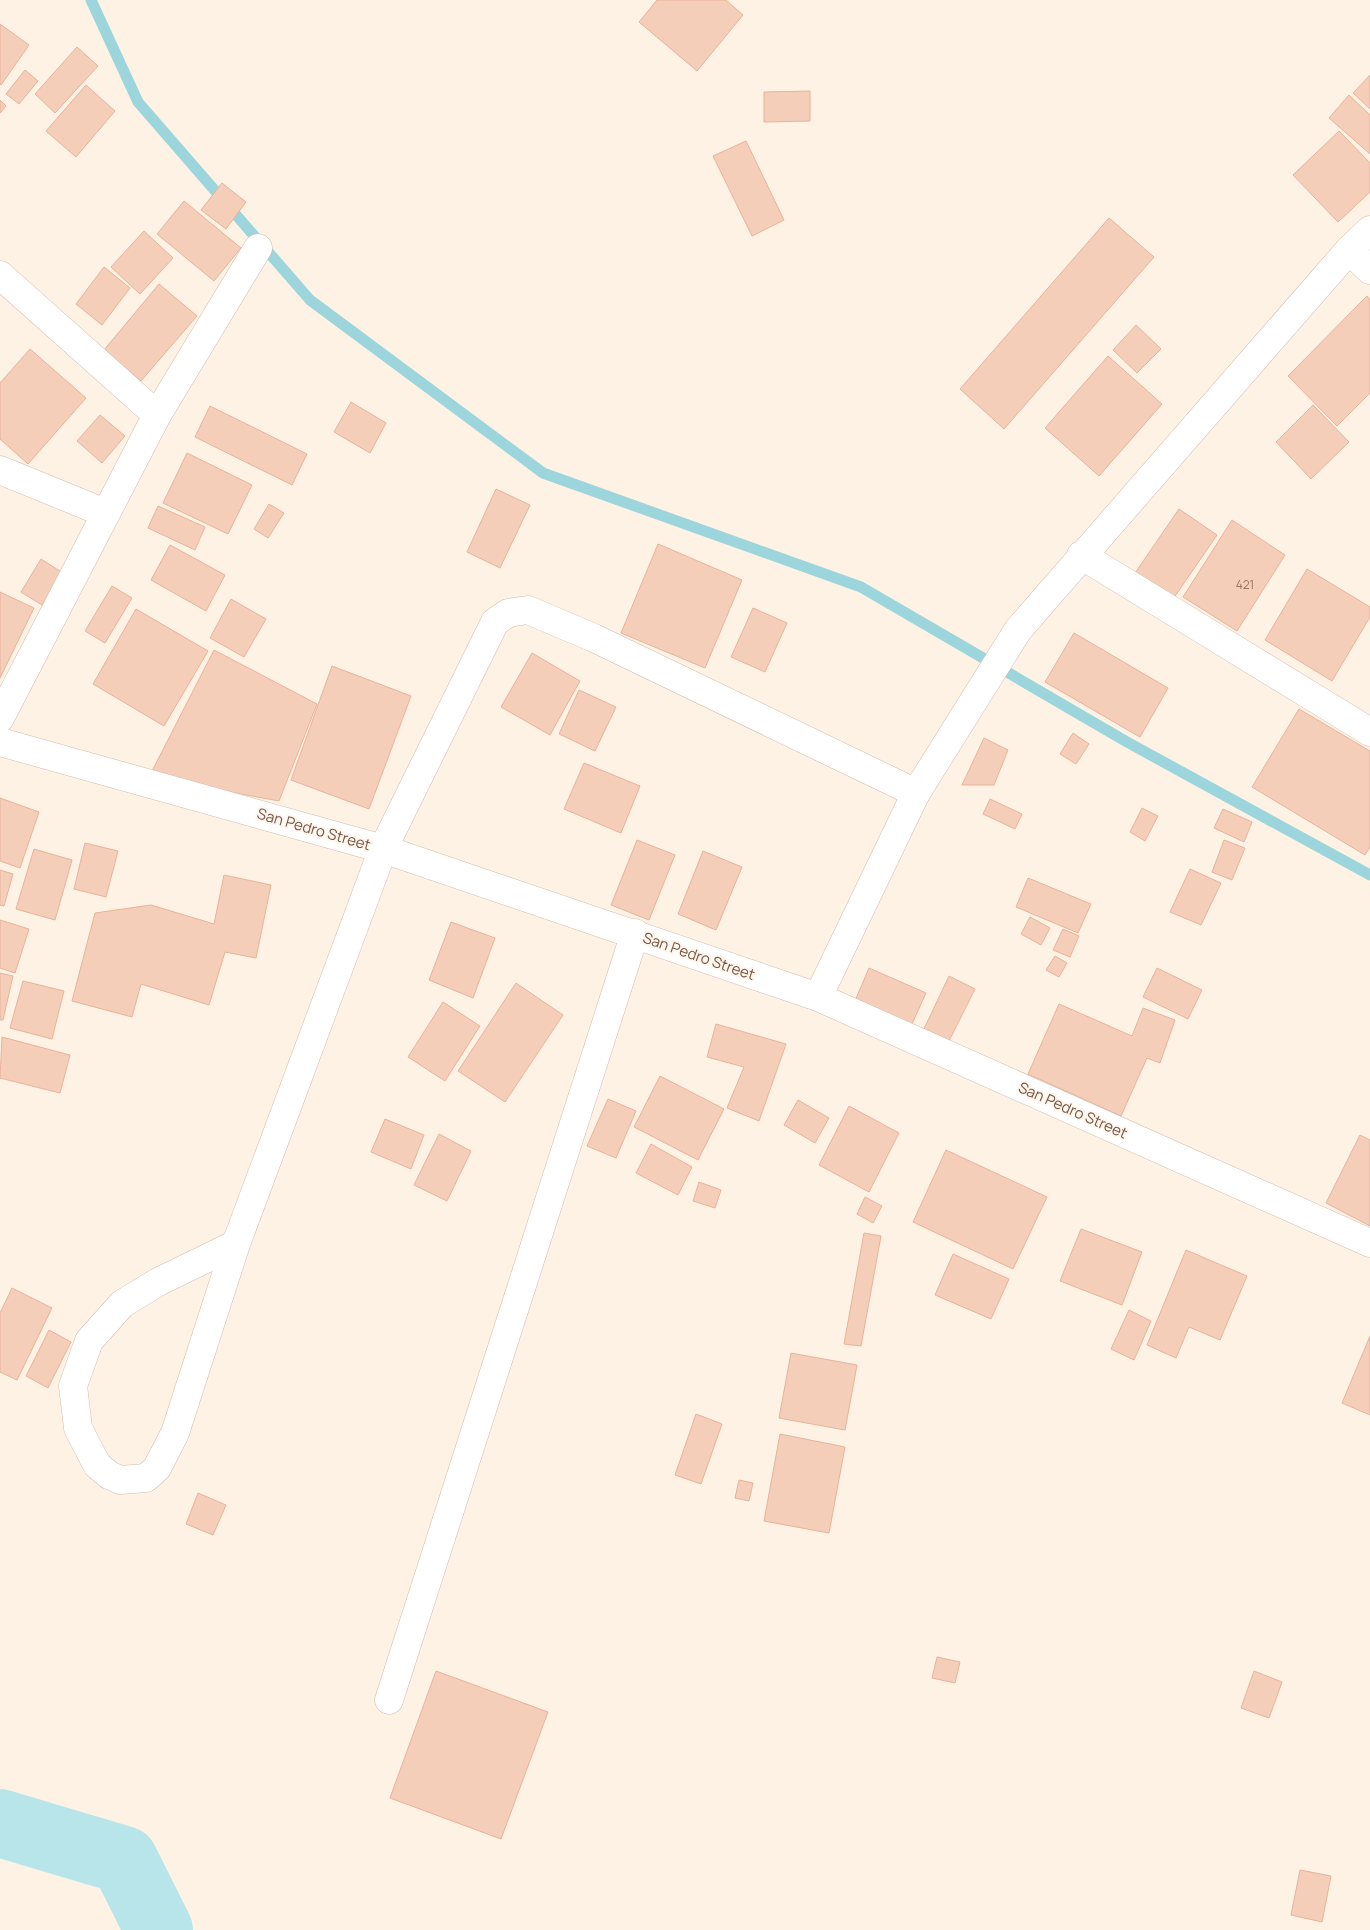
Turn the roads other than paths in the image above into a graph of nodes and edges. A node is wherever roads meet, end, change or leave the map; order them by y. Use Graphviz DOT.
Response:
graph roads {
  1 [pos="1370,230"];
  2 [pos="258,248"];
  3 [pos="1349,250"];
  4 [pos="1370,270"];
  5 [pos="0,275"];
  6 [pos="157,416"];
  7 [pos="0,470"];
  8 [pos="105,513"];
  9 [pos="1082,555"];
  10 [pos="0,718"];
  11 [pos="1370,732"];
  12 [pos="0,742"];
  13 [pos="916,794"];
  14 [pos="383,849"];
  15 [pos="635,933"];
  16 [pos="818,997"];
  17 [pos="1370,1243"];
  18 [pos="236,1244"];
  19 [pos="389,1700"];
  1 -- 3 [label="street"];
  2 -- 6 [label="street"];
  3 -- 4 [label="street"];
  3 -- 9 [label="street"];
  5 -- 6 [label="street"];
  6 -- 8 [label="street"];
  7 -- 8 [label="street"];
  8 -- 10 [label="street"];
  9 -- 11 [label="street"];
  9 -- 13 [label="street"];
  12 -- 14 [label="street, San Pedro Street"];
  13 -- 14 [label="street"];
  13 -- 16 [label="street"];
  14 -- 15 [label="street, San Pedro Street"];
  14 -- 18 [label="street"];
  15 -- 16 [label="street, San Pedro Street"];
  15 -- 19 [label="street"];
  16 -- 17 [label="street, San Pedro Street"];
  18 -- 18 [label="street"];
}
